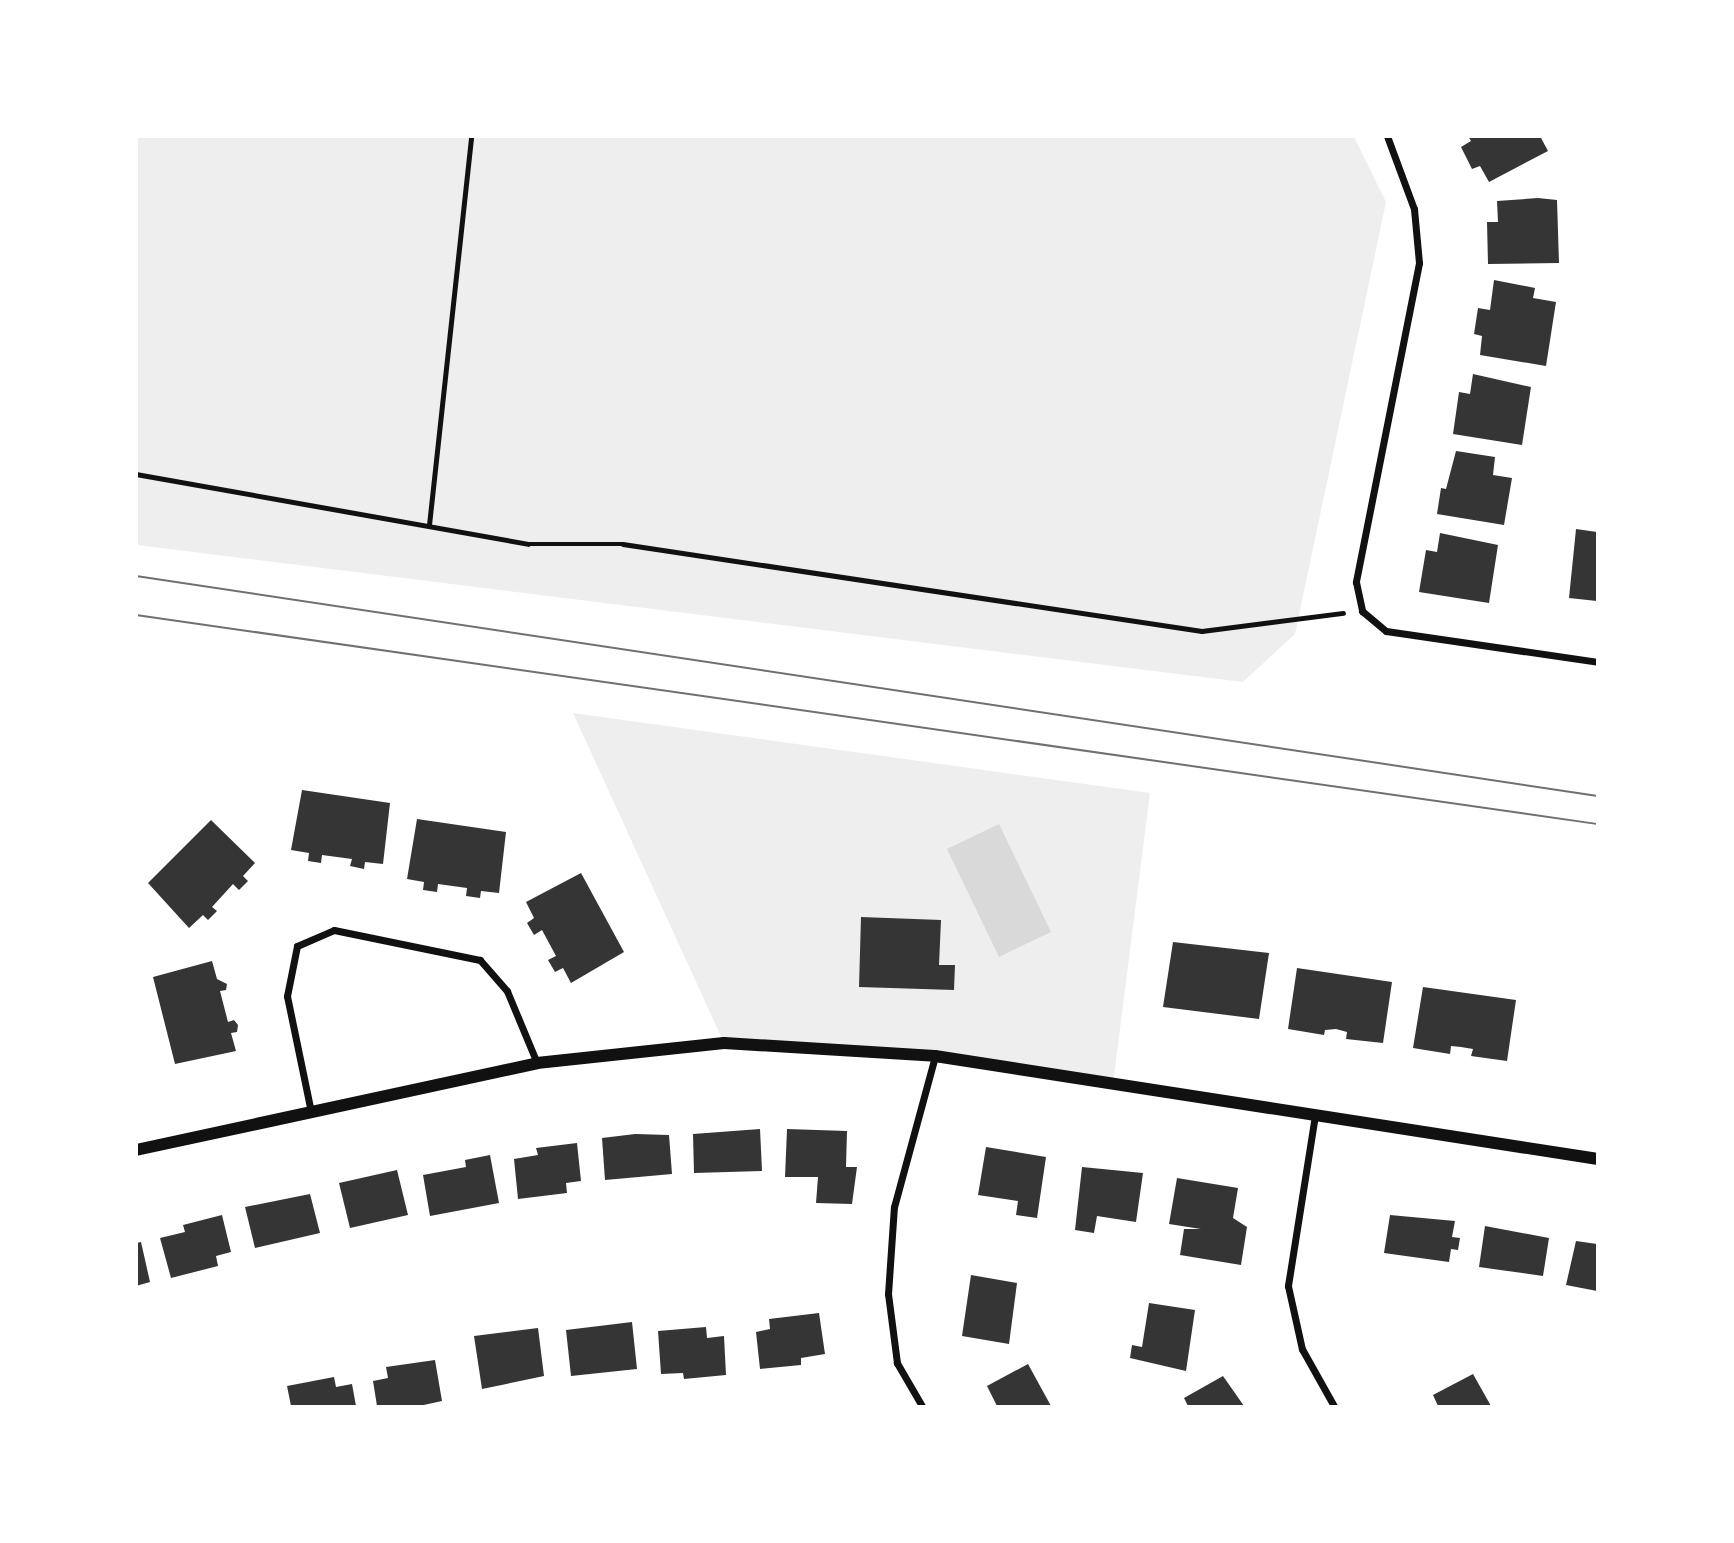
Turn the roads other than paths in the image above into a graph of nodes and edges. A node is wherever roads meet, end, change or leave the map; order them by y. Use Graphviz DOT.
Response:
graph roads {
  1 [pos="1387,136"];
  2 [pos="1598,662"];
  3 [pos="935,1056"];
  4 [pos="537,1063"];
  5 [pos="312,1113"];
  6 [pos="1315,1115"];
  7 [pos="136,1150"];
  8 [pos="1598,1159"];
  9 [pos="922,1406"];
  10 [pos="1334,1406"];
  1 -- 2 [label="street"];
  3 -- 4 [label="street"];
  3 -- 6 [label="street"];
  3 -- 9 [label="street"];
  4 -- 5 [label="street"];
  4 -- 5 [label="street"];
  5 -- 7 [label="street"];
  6 -- 8 [label="street"];
  6 -- 10 [label="street"];
}
